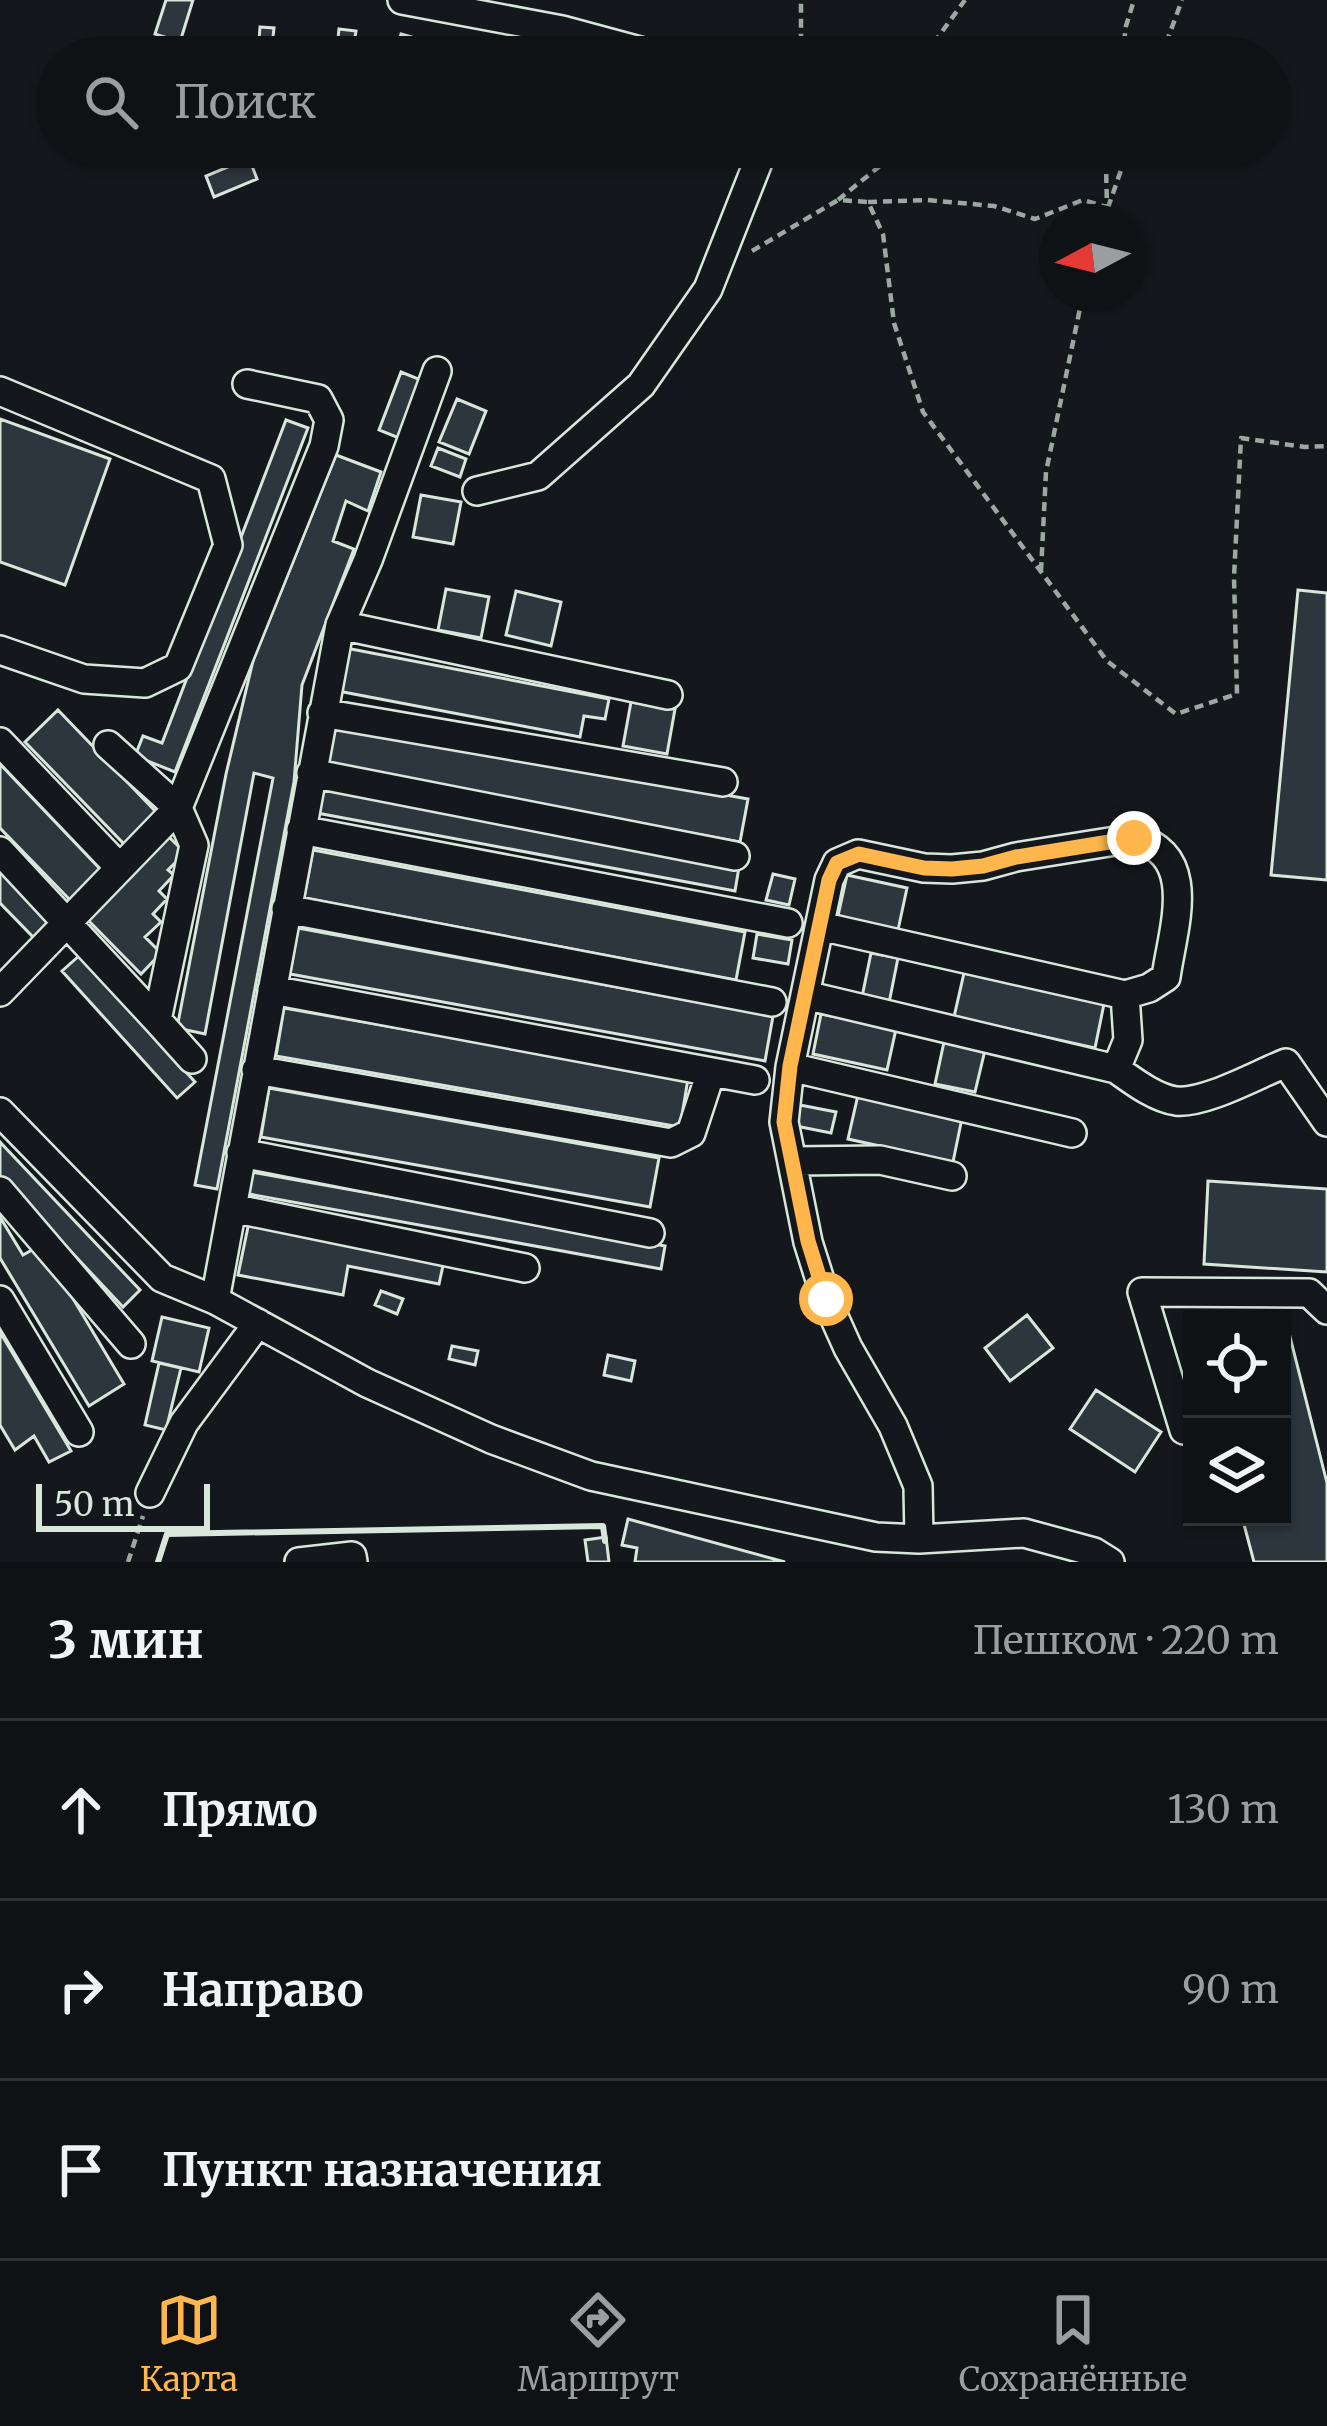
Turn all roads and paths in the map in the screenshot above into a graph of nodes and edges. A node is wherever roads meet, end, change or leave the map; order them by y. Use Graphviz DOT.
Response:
graph roads {
  1 [pos="402,0"];
  2 [pos="801,0"];
  3 [pos="967,0"];
  4 [pos="1134,0"];
  5 [pos="1182,0"];
  6 [pos="584,36"];
  7 [pos="801,36"];
  8 [pos="939,36"];
  9 [pos="1126,36"];
  10 [pos="1169,36"];
  11 [pos="756,168"];
  12 [pos="877,168"];
  13 [pos="1106,168"];
  14 [pos="1121,168"];
  15 [pos="838,200"];
  16 [pos="868,202"];
  17 [pos="1107,204"];
  18 [pos="1108,204"];
  19 [pos="1039,216"];
  20 [pos="715,272"];
  21 [pos="1079,312"];
  22 [pos="437,371"];
  23 [pos="247,384"];
  24 [pos="0,391"];
  25 [pos="1327,446"];
  26 [pos="477,491"];
  27 [pos="1041,571"];
  28 [pos="340,625"];
  29 [pos="0,650"];
  30 [pos="668,695"];
  31 [pos="322,712"];
  32 [pos="0,742"];
  33 [pos="108,745"];
  34 [pos="311,773"];
  35 [pos="723,782"];
  36 [pos="178,808"];
  37 [pos="301,830"];
  38 [pos="0,851"];
  39 [pos="735,856"];
  40 [pos="119,867"];
  41 [pos="286,909"];
  42 [pos="66,920"];
  43 [pos="788,923"];
  44 [pos="820,926"];
  45 [pos="272,990"];
  46 [pos="0,992"];
  47 [pos="805,994"];
  48 [pos="1124,995"];
  49 [pos="772,1002"];
  50 [pos="157,1020"];
  51 [pos="192,1059"];
  52 [pos="790,1066"];
  53 [pos="1116,1069"];
  54 [pos="256,1070"];
  55 [pos="710,1072"];
  56 [pos="755,1080"];
  57 [pos="0,1112"];
  58 [pos="1327,1122"];
  59 [pos="1072,1132"];
  60 [pos="241,1153"];
  61 [pos="794,1161"];
  62 [pos="952,1176"];
  63 [pos="0,1191"];
  64 [pos="232,1208"];
  65 [pos="650,1232"];
  66 [pos="525,1268"];
  67 [pos="0,1300"];
  68 [pos="215,1300"];
  69 [pos="1327,1310"];
  70 [pos="258,1324"];
  71 [pos="131,1344"];
  72 [pos="1183,1427"];
  73 [pos="79,1432"];
  74 [pos="150,1493"];
  75 [pos="876,1537"];
  76 [pos="919,1538"];
  77 [pos="128,1562"];
  78 [pos="299,1562"];
  79 [pos="352,1562"];
  80 [pos="892,1562"];
  81 [pos="1111,1562"];
  1 -- 6 [label="street"];
  2 -- 7 [label="path"];
  3 -- 8 [label="path"];
  4 -- 9 [label="path"];
  5 -- 10 [label="path"];
  11 -- 20 [label="street"];
  12 -- 15 [label="path"];
  13 -- 17 [label="path"];
  14 -- 18 [label="path"];
  15 -- 16 [label="path"];
  15 -- 20 [label="path"];
  16 -- 19 [label="path"];
  16 -- 27 [label="path"];
  20 -- 26 [label="street"];
  21 -- 27 [label="path"];
  22 -- 28 [label="street"];
  23 -- 36 [label="street"];
  24 -- 29 [label="street"];
  25 -- 27 [label="path"];
  28 -- 30 [label="street"];
  28 -- 31 [label="street"];
  31 -- 34 [label="street"];
  31 -- 35 [label="street"];
  32 -- 40 [label="street"];
  33 -- 36 [label="street"];
  34 -- 37 [label="street"];
  34 -- 39 [label="street"];
  36 -- 40 [label="street"];
  36 -- 50 [label="street"];
  37 -- 41 [label="street"];
  37 -- 43 [label="street"];
  38 -- 42 [label="street"];
  40 -- 42 [label="street"];
  41 -- 45 [label="street"];
  41 -- 49 [label="street"];
  42 -- 46 [label="street"];
  42 -- 50 [label="street"];
  44 -- 47 [label="street"];
  44 -- 48 [label="street"];
  44 -- 48 [label="street"];
  45 -- 54 [label="street"];
  45 -- 55 [label="street"];
  47 -- 52 [label="street"];
  47 -- 53 [label="street"];
  48 -- 53 [label="street"];
  50 -- 51 [label="street"];
  52 -- 59 [label="street"];
  52 -- 61 [label="street"];
  53 -- 58 [label="street"];
  54 -- 55 [label="street"];
  54 -- 60 [label="street"];
  55 -- 56 [label="street"];
  57 -- 68 [label="street"];
  60 -- 64 [label="street"];
  60 -- 65 [label="street"];
  61 -- 62 [label="street"];
  61 -- 76 [label="street"];
  63 -- 71 [label="street"];
  64 -- 66 [label="street"];
  64 -- 68 [label="street"];
  67 -- 73 [label="street"];
  68 -- 70 [label="street"];
  69 -- 72 [label="street"];
  70 -- 74 [label="street"];
  70 -- 75 [label="street"];
  74 -- 77 [label="path"];
  75 -- 76 [label="street"];
  75 -- 80 [label="street"];
  76 -- 81 [label="street"];
  78 -- 79 [label="street"];
}
